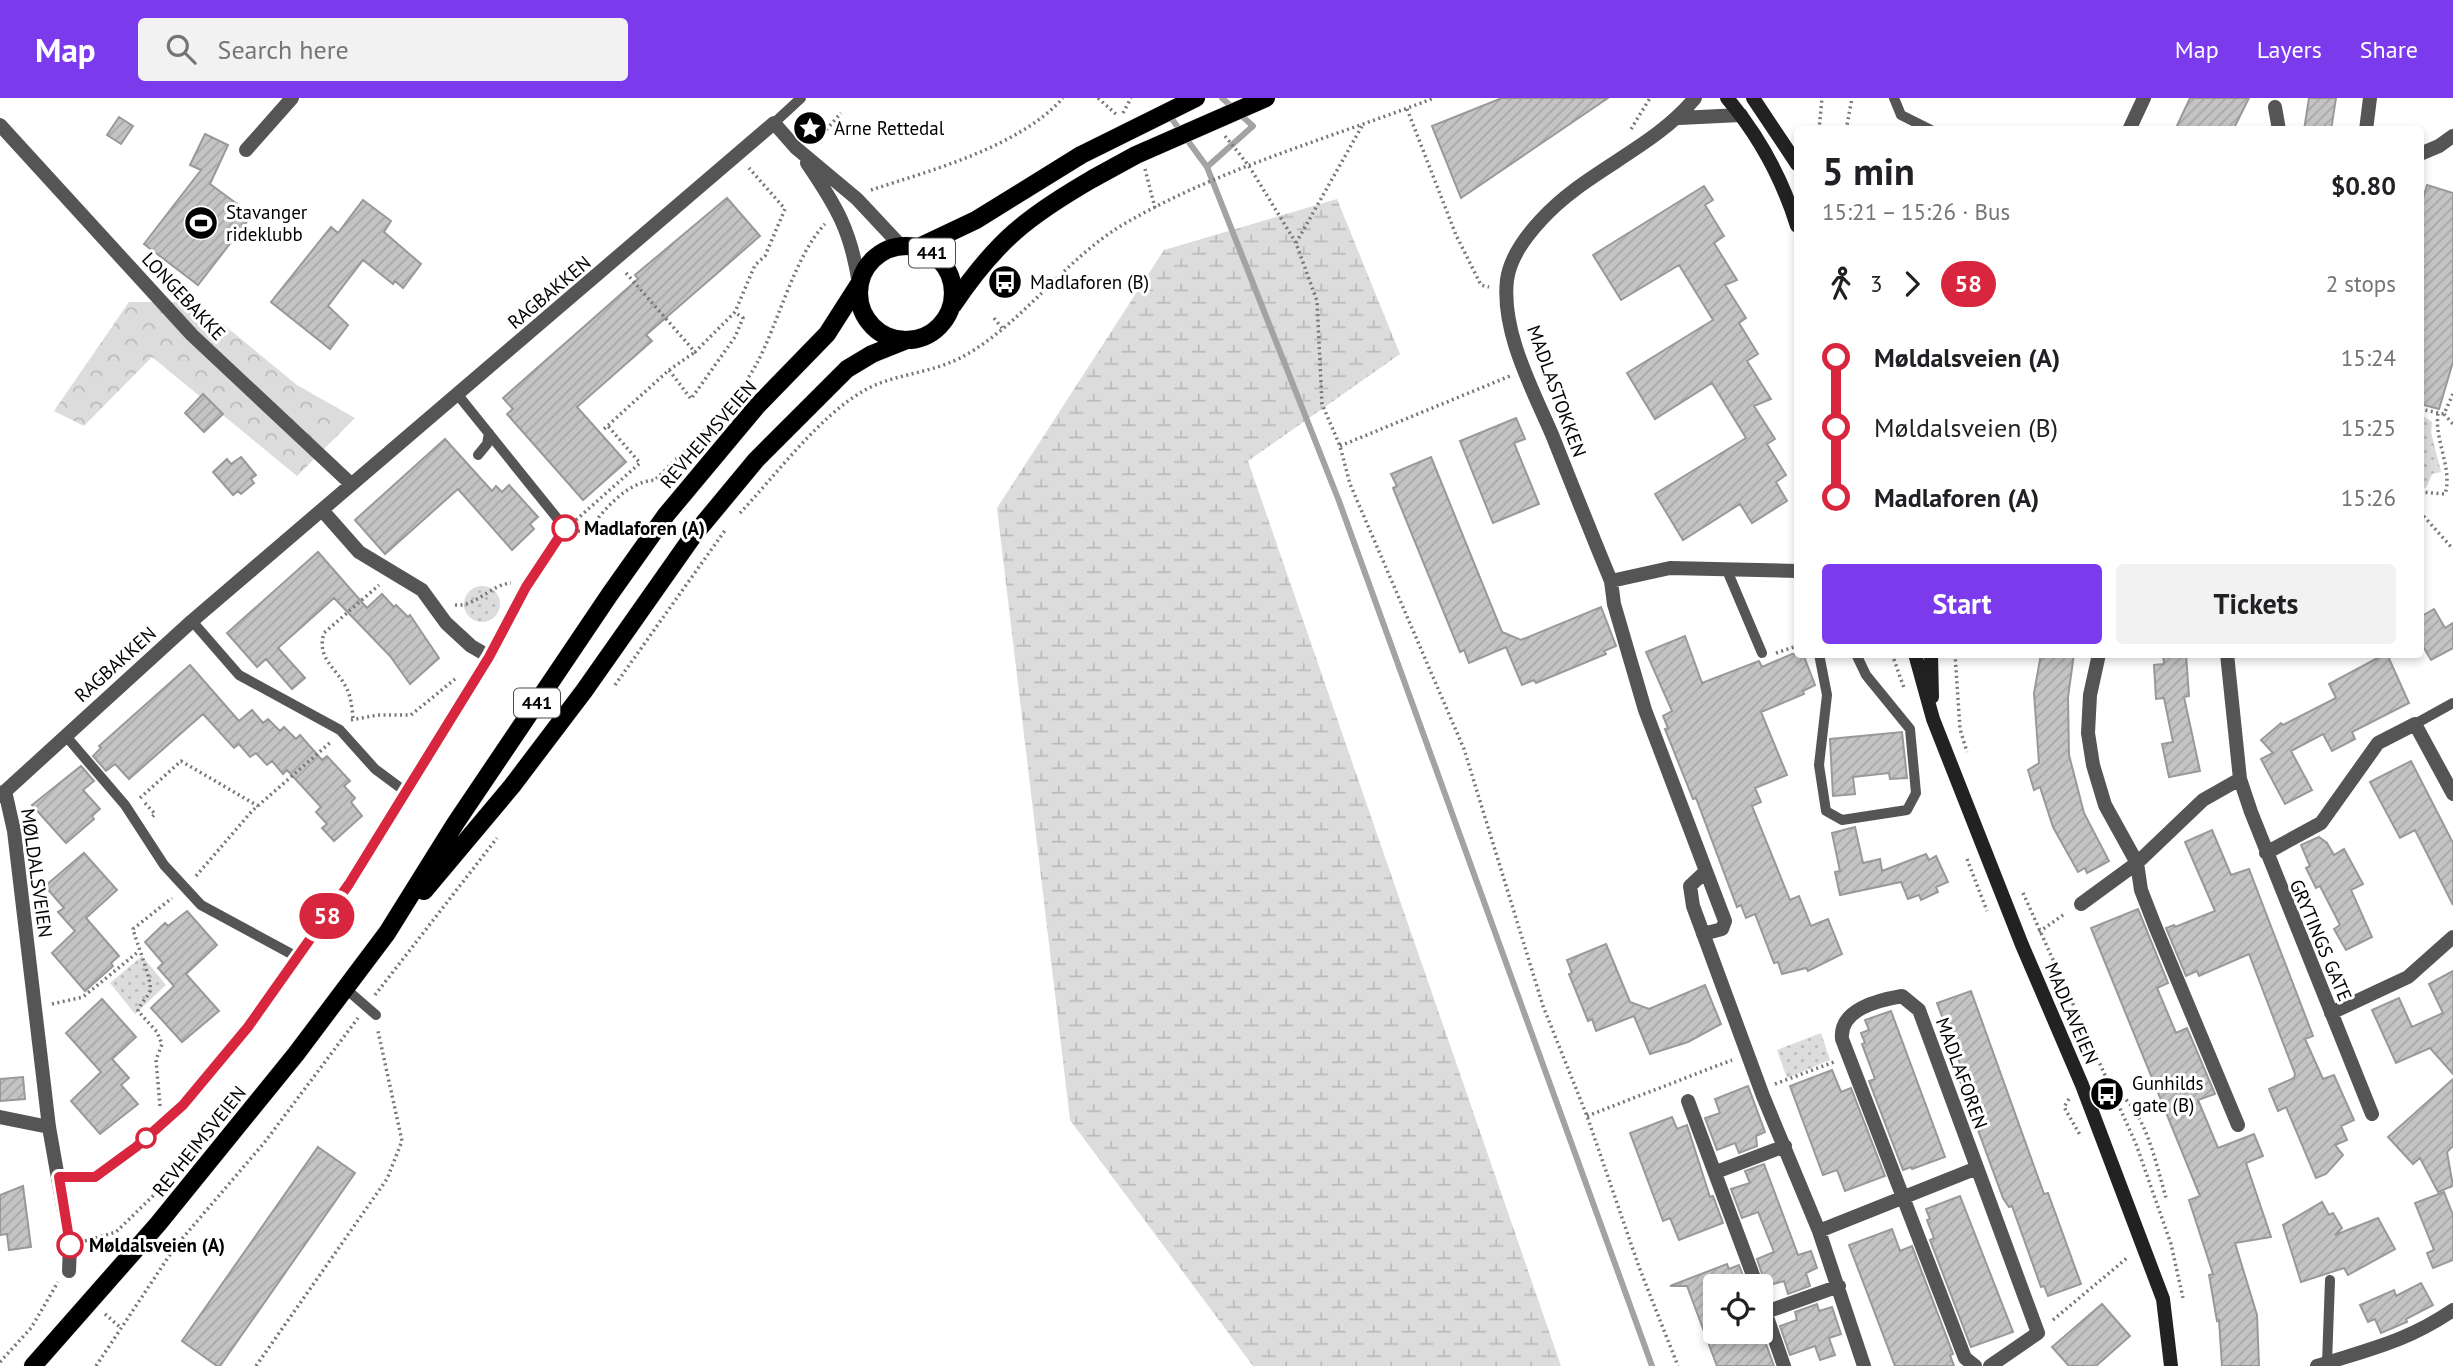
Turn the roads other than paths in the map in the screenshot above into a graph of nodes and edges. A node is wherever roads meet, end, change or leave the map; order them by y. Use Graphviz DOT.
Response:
graph roads {
  1 [pos="292,98"];
  2 [pos="801,98"];
  3 [pos="1196,98"];
  4 [pos="1266,98"];
  5 [pos="1695,98"];
  6 [pos="1727,98"];
  7 [pos="1753,98"];
  8 [pos="1894,98"];
  9 [pos="2144,98"];
  10 [pos="2370,98"];
  11 [pos="2275,107"];
  12 [pos="1741,115"];
  13 [pos="1679,118"];
  14 [pos="774,123"];
  15 [pos="0,125"];
  16 [pos="1923,126"];
  17 [pos="2131,126"];
  18 [pos="2278,126"];
  19 [pos="2366,126"];
  20 [pos="2453,136"];
  21 [pos="796,148"];
  22 [pos="246,150"];
  23 [pos="2424,152"];
  24 [pos="1794,160"];
  25 [pos="1794,217"];
  26 [pos="901,246"];
  27 [pos="919,247"];
  28 [pos="859,284"];
  29 [pos="949,311"];
  30 [pos="907,340"];
  31 [pos="458,396"];
  32 [pos="489,433"];
  33 [pos="478,455"];
  34 [pos="351,484"];
  35 [pos="322,510"];
  36 [pos="1726,568"];
  37 [pos="1794,571"];
  38 [pos="1611,581"];
  39 [pos="192,621"];
  40 [pos="1767,653"];
  41 [pos="489,657"];
  42 [pos="1820,658"];
  43 [pos="1858,658"];
  44 [pos="1916,658"];
  45 [pos="1931,658"];
  46 [pos="2098,658"];
  47 [pos="2227,658"];
  48 [pos="2453,703"];
  49 [pos="1933,719"];
  50 [pos="2415,724"];
  51 [pos="65,735"];
  52 [pos="2240,779"];
  53 [pos="406,792"];
  54 [pos="3,793"];
  55 [pos="2453,794"];
  56 [pos="2266,853"];
  57 [pos="2137,863"];
  58 [pos="1706,871"];
  59 [pos="2081,904"];
  60 [pos="387,933"];
  61 [pos="1703,934"];
  62 [pos="2453,937"];
  63 [pos="297,957"];
  64 [pos="346,989"];
  65 [pos="2331,1013"];
  66 [pos="376,1015"];
  67 [pos="1688,1101"];
  68 [pos="2372,1114"];
  69 [pos="0,1116"];
  70 [pos="2238,1125"];
  71 [pos="49,1127"];
  72 [pos="1785,1146"];
  73 [pos="1977,1168"];
  74 [pos="1716,1172"];
  75 [pos="59,1177"];
  76 [pos="1904,1195"];
  77 [pos="1819,1231"];
  78 [pos="69,1271"];
  79 [pos="1752,1274"];
  80 [pos="2330,1280"];
  81 [pos="1839,1286"];
  82 [pos="1773,1310"];
  83 [pos="2453,1310"];
  84 [pos="1773,1333"];
  85 [pos="2322,1364"];
  86 [pos="33,1366"];
  87 [pos="1784,1366"];
  88 [pos="1864,1366"];
  89 [pos="1975,1366"];
  90 [pos="1990,1366"];
  91 [pos="2171,1366"];
  1 -- 22 [label="street"];
  2 -- 14 [label="lane"];
  3 -- 27 [label="main road, 441, bridge"];
  4 -- 29 [label="main road, 441, bridge"];
  5 -- 13 [label="street, MADLASTOKKEN"];
  6 -- 12 [label="main road"];
  7 -- 24 [label="main road"];
  8 -- 16 [label="lane"];
  9 -- 17 [label="street"];
  10 -- 19 [label="street"];
  11 -- 18 [label="street"];
  12 -- 13 [label="street"];
  12 -- 25 [label="main road"];
  13 -- 38 [label="street, MADLASTOKKEN"];
  14 -- 21 [label="street"];
  14 -- 31 [label="street, RAGBAKKEN"];
  15 -- 34 [label="street, LONGEBAKKE"];
  20 -- 23 [label="street"];
  21 -- 26 [label="street"];
  21 -- 28 [label="street"];
  26 -- 27 [label="main road, 441"];
  26 -- 28 [label="main road, 441"];
  27 -- 29 [label="main road, 441"];
  28 -- 30 [label="main road"];
  28 -- 60 [label="main road, REVHEIMSVEIEN / 441"];
  29 -- 30 [label="main road, 441"];
  30 -- 60 [label="main road, REVHEIMSVEIEN / 441"];
  31 -- 32 [label="lane"];
  31 -- 34 [label="street, RAGBAKKEN"];
  32 -- 33 [label="lane"];
  32 -- 41 [label="lane"];
  34 -- 35 [label="street, RAGBAKKEN"];
  35 -- 39 [label="street, RAGBAKKEN"];
  35 -- 41 [label="street"];
  36 -- 37 [label="street"];
  36 -- 38 [label="street"];
  36 -- 40 [label="lane"];
  38 -- 58 [label="street, MADLASTOKKEN"];
  39 -- 51 [label="street, RAGBAKKEN"];
  39 -- 53 [label="lane"];
  41 -- 53 [label="lane"];
  42 -- 43 [label="lane"];
  44 -- 49 [label="main road, MADLAVEIEN"];
  45 -- 49 [label="main road, MADLAVEIEN"];
  46 -- 57 [label="street"];
  47 -- 52 [label="street, GRYTINGS GATE"];
  48 -- 50 [label="lane"];
  49 -- 91 [label="main road, MADLAVEIEN"];
  50 -- 55 [label="street"];
  50 -- 56 [label="street"];
  51 -- 54 [label="street, RAGBAKKEN"];
  51 -- 63 [label="lane"];
  52 -- 56 [label="street, GRYTINGS GATE"];
  52 -- 57 [label="street"];
  53 -- 63 [label="lane"];
  54 -- 71 [label="street, MØLDALSVEIEN"];
  56 -- 65 [label="street, GRYTINGS GATE"];
  57 -- 59 [label="street"];
  57 -- 70 [label="street"];
  58 -- 61 [label="street"];
  58 -- 61 [label="street, MADLASTOKKEN"];
  60 -- 64 [label="main road, REVHEIMSVEIEN / 441"];
  61 -- 72 [label="street"];
  62 -- 65 [label="street"];
  63 -- 75 [label="lane"];
  64 -- 66 [label="lane"];
  64 -- 86 [label="main road, REVHEIMSVEIEN / 441"];
  65 -- 68 [label="street, GRYTINGS GATE"];
  67 -- 74 [label="street"];
  69 -- 71 [label="street"];
  71 -- 75 [label="street, MØLDALSVEIEN"];
  72 -- 74 [label="street"];
  72 -- 77 [label="street"];
  73 -- 76 [label="street"];
  73 -- 76 [label="street, MADLAFOREN"];
  73 -- 90 [label="street, MADLAFOREN"];
  74 -- 79 [label="street"];
  75 -- 78 [label="street, MØLDALSVEIEN"];
  76 -- 77 [label="street"];
  76 -- 89 [label="street, MADLAFOREN"];
  77 -- 81 [label="street"];
  80 -- 85 [label="lane"];
  81 -- 82 [label="street"];
  81 -- 88 [label="street"];
  83 -- 85 [label="street"];
  84 -- 87 [label="street"];
}
